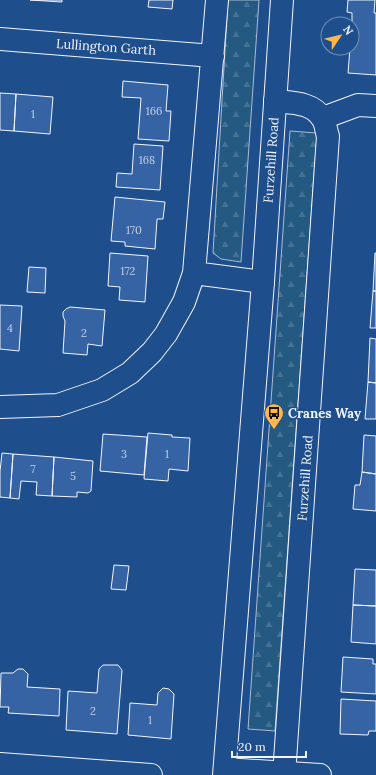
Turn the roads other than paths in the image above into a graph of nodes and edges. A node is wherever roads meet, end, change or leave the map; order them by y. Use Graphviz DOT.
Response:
graph roads {
  1 [pos="217,0"];
  2 [pos="282,0"];
  3 [pos="0,39"];
  4 [pos="213,56"];
  5 [pos="275,101"];
  6 [pos="376,106"];
  7 [pos="323,118"];
  8 [pos="194,273"];
  9 [pos="263,282"];
  10 [pos="0,407"];
  11 [pos="0,764"];
  12 [pos="225,772"];
  13 [pos="284,774"];
  14 [pos="151,775"];
  15 [pos="320,775"];
  1 -- 4 [label="street"];
  2 -- 5 [label="street, Furzehill Road"];
  3 -- 4 [label="street, Lullington Garth"];
  4 -- 8 [label="street"];
  5 -- 7 [label="street, Furzehill Road"];
  5 -- 9 [label="street, Furzehill Road"];
  6 -- 7 [label="street"];
  7 -- 13 [label="street, Furzehill Road"];
  8 -- 9 [label="street"];
  8 -- 10 [label="street"];
  9 -- 12 [label="street, Furzehill Road"];
  11 -- 14 [label="street"];
  12 -- 13 [label="street, Furzehill Road"];
  13 -- 15 [label="street"];
}
